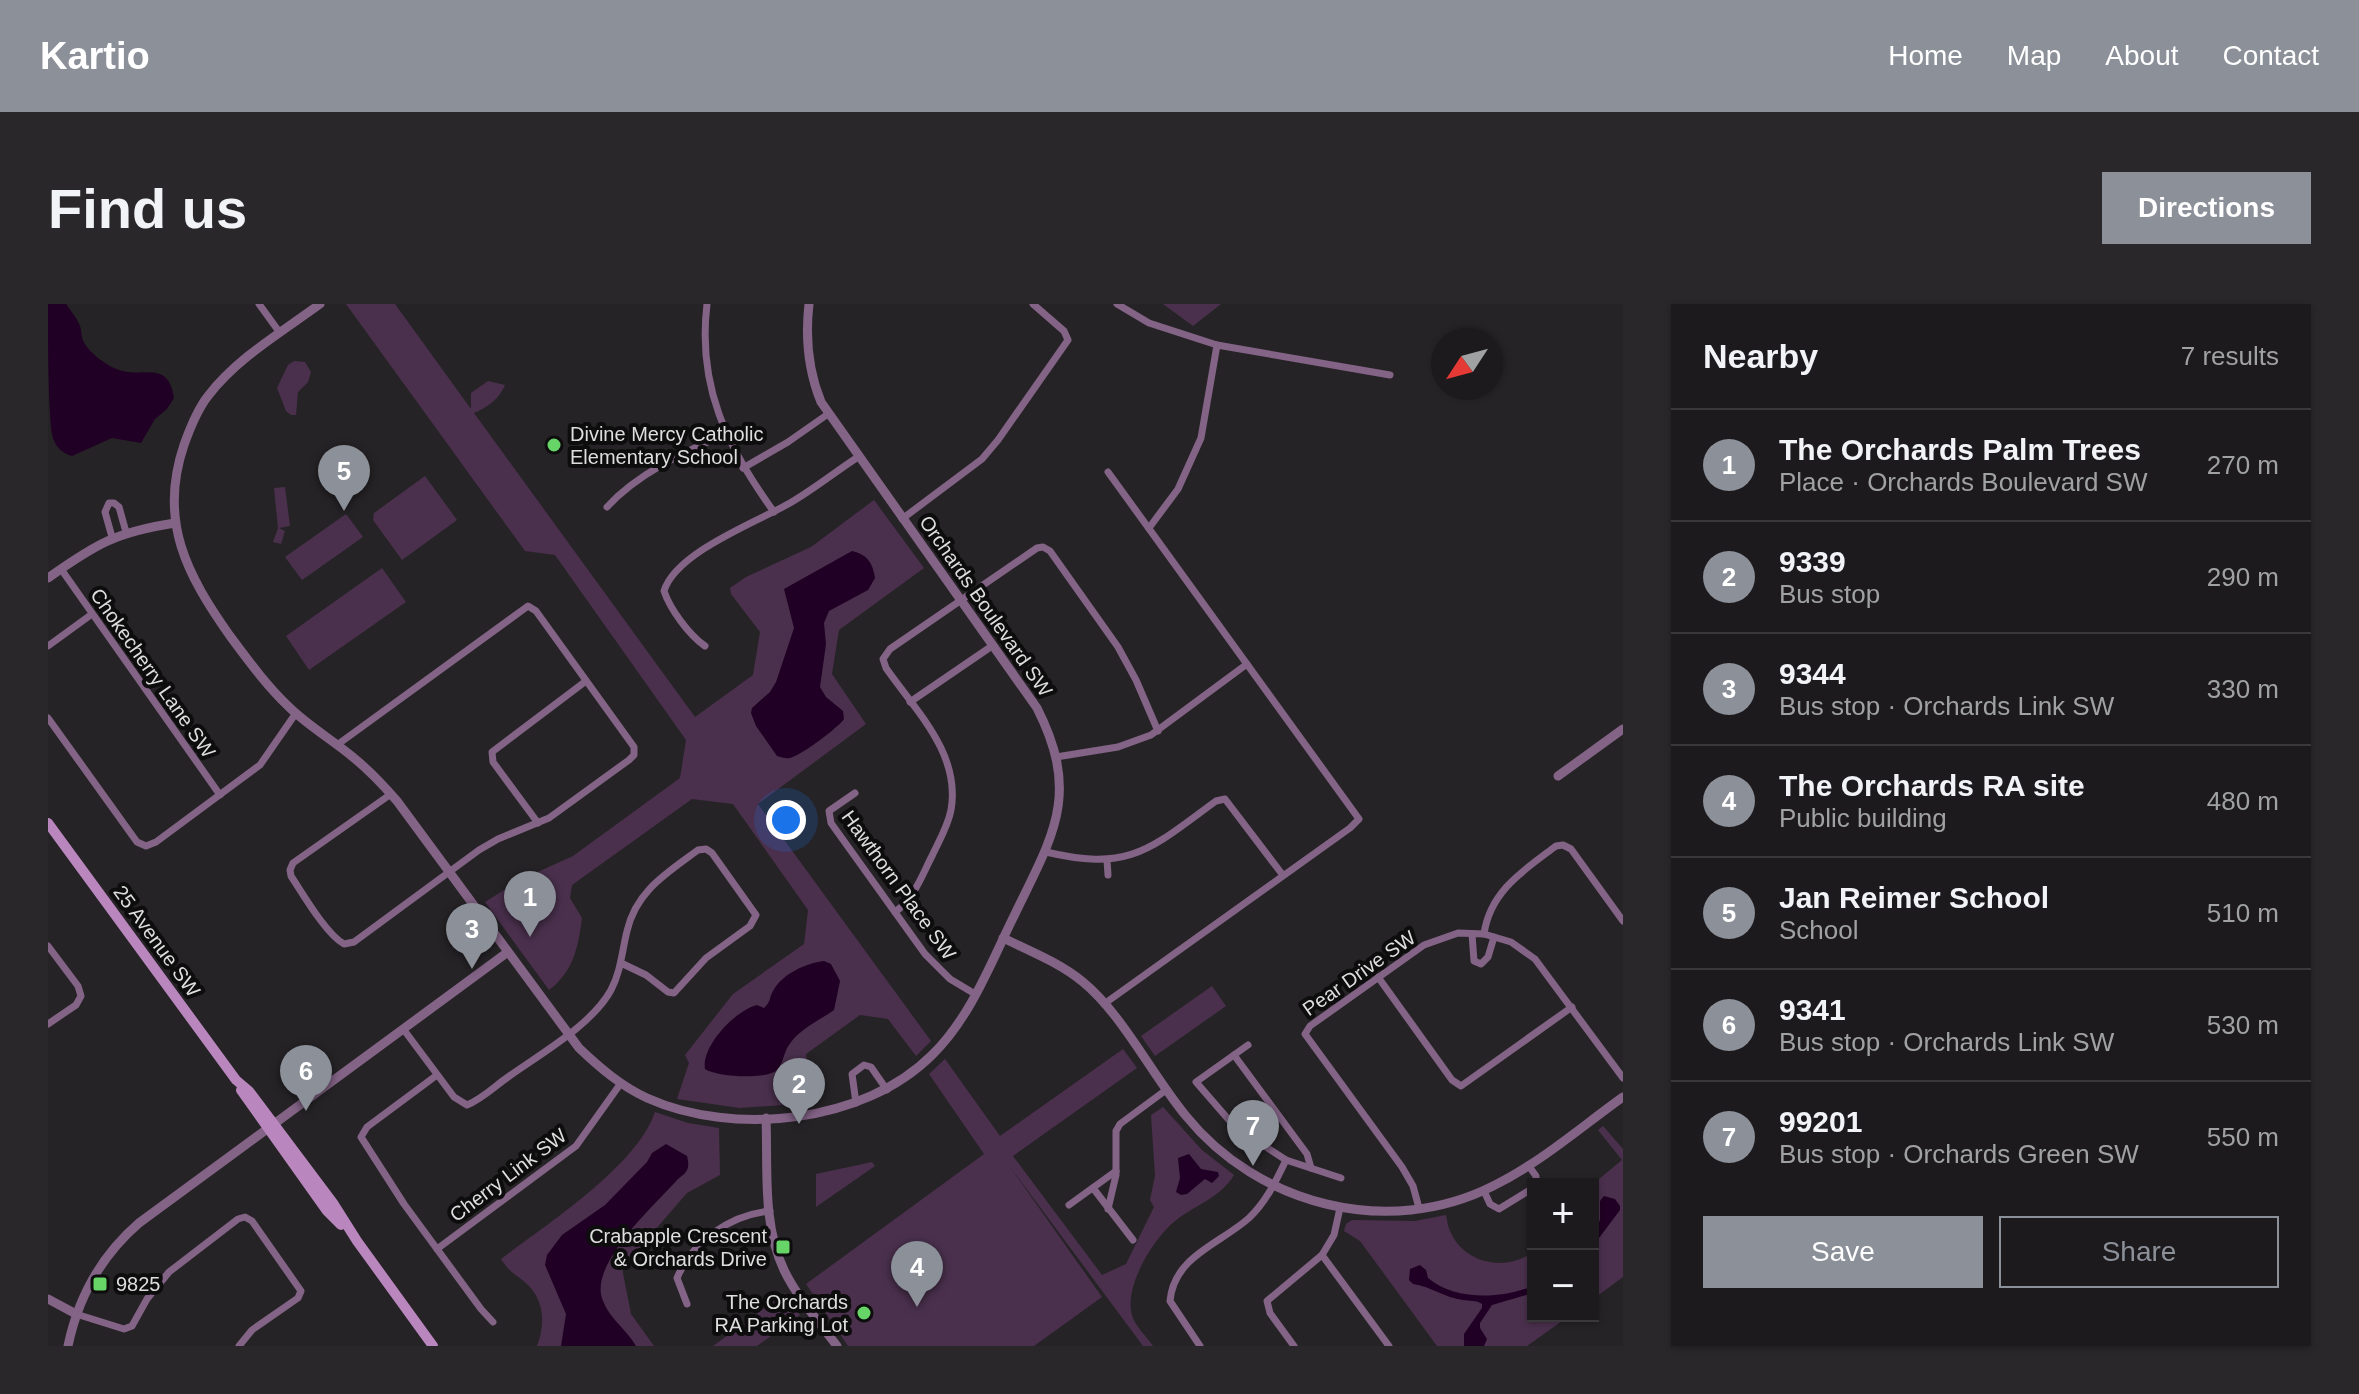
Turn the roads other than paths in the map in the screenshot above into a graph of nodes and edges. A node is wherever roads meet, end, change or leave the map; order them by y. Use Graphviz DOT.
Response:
graph roads {
  1 [pos="259,304"];
  2 [pos="320,304"];
  3 [pos="707,304"];
  4 [pos="809,304"];
  5 [pos="1033,304"];
  6 [pos="1117,304"];
  7 [pos="280,333"];
  8 [pos="1217,345"];
  9 [pos="1390,375"];
  10 [pos="828,414"];
  11 [pos="725,434"];
  12 [pos="858,457"];
  13 [pos="743,468"];
  14 [pos="1108,472"];
  15 [pos="607,507"];
  16 [pos="774,512"];
  17 [pos="902,519"];
  18 [pos="175,523"];
  19 [pos="1149,528"];
  20 [pos="126,532"];
  21 [pos="112,537"];
  22 [pos="61,569"];
  23 [pos="48,578"];
  24 [pos="961,602"];
  25 [pos="92,614"];
  26 [pos="48,646"];
  27 [pos="705,646"];
  28 [pos="992,646"];
  29 [pos="1247,664"];
  30 [pos="586,681"];
  31 [pos="910,702"];
  32 [pos="296,713"];
  33 [pos="48,718"];
  34 [pos="1623,729"];
  35 [pos="1158,731"];
  36 [pos="337,745"];
  37 [pos="1056,757"];
  38 [pos="1558,776"];
  39 [pos="855,793"];
  40 [pos="391,794"];
  41 [pos="220,795"];
  42 [pos="48,823"];
  43 [pos="538,823"];
  44 [pos="1046,852"];
  45 [pos="1107,860"];
  46 [pos="450,871"];
  47 [pos="1282,874"];
  48 [pos="1108,875"];
  49 [pos="895,912"];
  50 [pos="1623,921"];
  51 [pos="1472,934"];
  52 [pos="1484,934"];
  53 [pos="1494,937"];
  54 [pos="1003,938"];
  55 [pos="48,946"];
  56 [pos="508,952"];
  57 [pos="621,963"];
  58 [pos="1378,977"];
  59 [pos="975,994"];
  60 [pos="1104,1004"];
  61 [pos="1572,1007"];
  62 [pos="48,1024"];
  63 [pos="404,1030"];
  64 [pos="568,1033"];
  65 [pos="1248,1045"];
  66 [pos="1234,1055"];
  67 [pos="437,1075"];
  68 [pos="1623,1078"];
  69 [pos="621,1083"];
  70 [pos="887,1090"];
  71 [pos="1166,1090"];
  72 [pos="1623,1097"];
  73 [pos="856,1103"];
  74 [pos="766,1118"];
  75 [pos="270,1126"];
  76 [pos="1286,1160"];
  77 [pos="1528,1165"];
  78 [pos="1311,1168"];
  79 [pos="1116,1171"];
  80 [pos="1341,1178"];
  81 [pos="1536,1178"];
  82 [pos="1273,1186"];
  83 [pos="1093,1188"];
  84 [pos="1484,1191"];
  85 [pos="1527,1191"];
  86 [pos="1069,1205"];
  87 [pos="1340,1208"];
  88 [pos="1419,1208"];
  89 [pos="1108,1209"];
  90 [pos="770,1211"];
  91 [pos="1133,1240"];
  92 [pos="437,1249"];
  93 [pos="1322,1255"];
  94 [pos="48,1299"];
  95 [pos="687,1304"];
  96 [pos="76,1314"];
  97 [pos="493,1322"];
  98 [pos="68,1346"];
  99 [pos="239,1346"];
  100 [pos="433,1346"];
  101 [pos="836,1346"];
  102 [pos="1200,1346"];
  103 [pos="1294,1346"];
  104 [pos="1389,1346"];
  1 -- 7 [label="street"];
  2 -- 7 [label="street, Orchards Boulevard SW"];
  3 -- 11 [label="street"];
  4 -- 10 [label="street, Orchards Boulevard SW"];
  5 -- 17 [label="street"];
  6 -- 8 [label="street"];
  7 -- 18 [label="street, Orchards Boulevard SW"];
  8 -- 9 [label="street"];
  8 -- 19 [label="street"];
  10 -- 12 [label="street, Orchards Boulevard SW"];
  10 -- 13 [label="street"];
  11 -- 13 [label="street"];
  11 -- 15 [label="street"];
  12 -- 16 [label="street"];
  12 -- 17 [label="street, Orchards Boulevard SW"];
  13 -- 16 [label="street"];
  14 -- 19 [label="street"];
  16 -- 27 [label="street"];
  17 -- 24 [label="street, Orchards Boulevard SW"];
  18 -- 20 [label="street"];
  18 -- 32 [label="street, Orchards Boulevard SW"];
  19 -- 29 [label="street"];
  20 -- 21 [label="street"];
  20 -- 21 [label="street"];
  21 -- 22 [label="street"];
  22 -- 23 [label="street"];
  22 -- 25 [label="street, Chokecherry Lane SW"];
  24 -- 28 [label="street, Orchards Boulevard SW"];
  24 -- 31 [label="street"];
  24 -- 35 [label="street"];
  25 -- 26 [label="street"];
  25 -- 41 [label="street, Chokecherry Lane SW"];
  28 -- 31 [label="street"];
  28 -- 37 [label="street, Orchards Boulevard SW"];
  29 -- 35 [label="street"];
  29 -- 47 [label="street"];
  30 -- 36 [label="street"];
  30 -- 43 [label="street"];
  30 -- 43 [label="street"];
  31 -- 49 [label="street"];
  32 -- 36 [label="street, Orchards Boulevard SW"];
  32 -- 41 [label="street"];
  33 -- 41 [label="street"];
  34 -- 38 [label="street"];
  35 -- 37 [label="street"];
  36 -- 40 [label="street, Orchards Boulevard SW"];
  37 -- 44 [label="street, Orchards Boulevard SW"];
  39 -- 49 [label="street, Hawthorn Place SW"];
  40 -- 46 [label="street, Orchards Boulevard SW"];
  40 -- 46 [label="street"];
  42 -- 75 [label="main road, 25 Avenue SW"];
  43 -- 46 [label="street"];
  44 -- 45 [label="street"];
  44 -- 54 [label="street, Orchards Boulevard SW"];
  45 -- 47 [label="street"];
  45 -- 48 [label="street"];
  46 -- 56 [label="street, Orchards Boulevard SW"];
  47 -- 60 [label="street"];
  49 -- 59 [label="street, Hawthorn Place SW"];
  50 -- 52 [label="street"];
  51 -- 52 [label="street, Pear Drive SW"];
  51 -- 53 [label="street"];
  51 -- 58 [label="street, Pear Drive SW"];
  52 -- 53 [label="street, Pear Drive SW"];
  53 -- 61 [label="street, Pear Drive SW"];
  54 -- 59 [label="street, Orchards Boulevard SW"];
  54 -- 60 [label="street"];
  55 -- 62 [label="street"];
  56 -- 63 [label="street"];
  56 -- 64 [label="street, Orchards Boulevard SW"];
  57 -- 57 [label="street"];
  57 -- 64 [label="street"];
  58 -- 61 [label="street"];
  58 -- 88 [label="street, Pear Drive SW"];
  59 -- 70 [label="street, Orchards Boulevard SW"];
  60 -- 71 [label="street"];
  61 -- 68 [label="street, Pear Drive SW"];
  63 -- 67 [label="street"];
  63 -- 75 [label="street"];
  64 -- 67 [label="street"];
  64 -- 69 [label="street, Orchards Boulevard SW"];
  65 -- 66 [label="street"];
  66 -- 76 [label="street"];
  66 -- 78 [label="street"];
  67 -- 92 [label="street"];
  69 -- 74 [label="street, Orchards Boulevard SW"];
  69 -- 92 [label="street, Cherry Link SW"];
  70 -- 73 [label="street, Orchards Boulevard SW"];
  70 -- 73 [label="street"];
  71 -- 79 [label="street"];
  71 -- 82 [label="street"];
  72 -- 77 [label="street"];
  73 -- 74 [label="street, Orchards Boulevard SW"];
  74 -- 90 [label="street"];
  75 -- 96 [label="street"];
  75 -- 100 [label="main road, 25 Avenue SW"];
  76 -- 78 [label="street"];
  76 -- 82 [label="street"];
  77 -- 81 [label="street"];
  77 -- 84 [label="street"];
  78 -- 80 [label="street"];
  79 -- 83 [label="street"];
  79 -- 89 [label="street"];
  82 -- 87 [label="street"];
  82 -- 102 [label="street"];
  83 -- 86 [label="street"];
  83 -- 89 [label="street"];
  84 -- 85 [label="street"];
  84 -- 88 [label="street"];
  87 -- 88 [label="street"];
  87 -- 93 [label="street"];
  89 -- 91 [label="street"];
  90 -- 95 [label="street"];
  90 -- 101 [label="street"];
  92 -- 97 [label="street"];
  93 -- 103 [label="street"];
  93 -- 104 [label="street"];
  94 -- 96 [label="street"];
  96 -- 98 [label="street"];
  96 -- 99 [label="street"];
}
